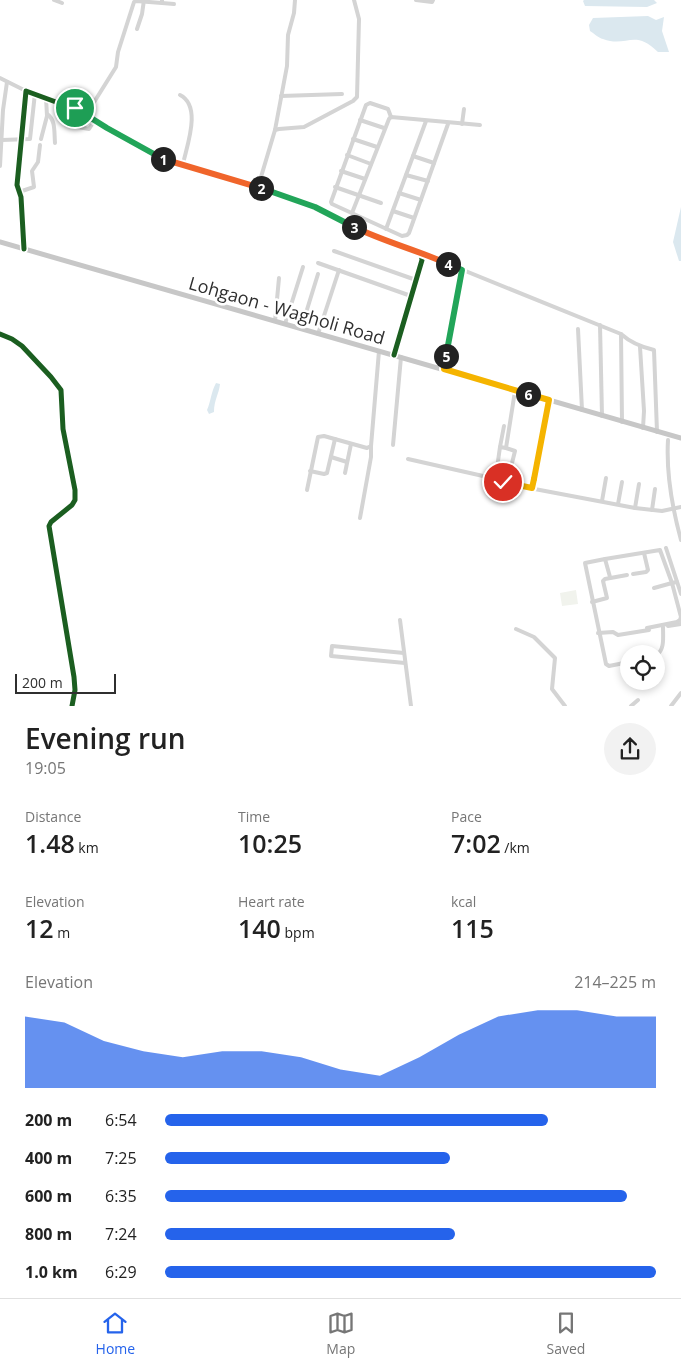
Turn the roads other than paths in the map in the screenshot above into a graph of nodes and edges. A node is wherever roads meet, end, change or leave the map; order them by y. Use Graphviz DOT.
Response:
graph roads {
  1 [pos="54,0"];
  2 [pos="295,0"];
  3 [pos="354,0"];
  4 [pos="416,0"];
  5 [pos="433,0"];
  6 [pos="144,1"];
  7 [pos="162,1"];
  8 [pos="62,3"];
  9 [pos="174,4"];
  10 [pos="137,29"];
  11 [pos="0,78"];
  12 [pos="6,82"];
  13 [pos="26,91"];
  14 [pos="35,93"];
  15 [pos="342,94"];
  16 [pos="180,95"];
  17 [pos="281,96"];
  18 [pos="46,97"];
  19 [pos="464,109"];
  20 [pos="47,114"];
  21 [pos="86,115"];
  22 [pos="391,117"];
  23 [pos="95,120"];
  24 [pos="360,120"];
  25 [pos="426,121"];
  26 [pos="448,124"];
  27 [pos="462,124"];
  28 [pos="480,126"];
  29 [pos="78,127"];
  30 [pos="384,128"];
  31 [pos="275,130"];
  32 [pos="41,139"];
  33 [pos="353,139"];
  34 [pos="2,140"];
  35 [pos="21,140"];
  36 [pos="55,143"];
  37 [pos="40,145"];
  38 [pos="377,147"];
  39 [pos="347,155"];
  40 [pos="413,156"];
  41 [pos="434,163"];
  42 [pos="183,164"];
  43 [pos="371,164"];
  44 [pos="0,166"];
  45 [pos="341,171"];
  46 [pos="406,175"];
  47 [pos="365,179"];
  48 [pos="428,182"];
  49 [pos="258,187"];
  50 [pos="335,187"];
  51 [pos="19,192"];
  52 [pos="399,193"];
  53 [pos="359,195"];
  54 [pos="421,200"];
  55 [pos="381,203"];
  56 [pos="392,211"];
  57 [pos="352,213"];
  58 [pos="414,218"];
  59 [pos="368,222"];
  60 [pos="386,229"];
  61 [pos="364,232"];
  62 [pos="0,242"];
  63 [pos="24,249"];
  64 [pos="334,251"];
  65 [pos="421,254"];
  66 [pos="318,263"];
  67 [pos="303,267"];
  68 [pos="339,270"];
  69 [pos="462,270"];
  70 [pos="318,274"];
  71 [pos="278,278"];
  72 [pos="416,280"];
  73 [pos="411,296"];
  74 [pos="275,321"];
  75 [pos="284,324"];
  76 [pos="600,325"];
  77 [pos="301,329"];
  78 [pos="578,329"];
  79 [pos="0,334"];
  80 [pos="318,334"];
  81 [pos="621,334"];
  82 [pos="640,347"];
  83 [pos="380,351"];
  84 [pos="394,355"];
  85 [pos="401,357"];
  86 [pos="444,369"];
  87 [pos="515,390"];
  88 [pos="549,400"];
  89 [pos="582,410"];
  90 [pos="602,416"];
  91 [pos="622,422"];
  92 [pos="504,426"];
  93 [pos="643,428"];
  94 [pos="657,432"];
  95 [pos="681,438"];
  96 [pos="334,439"];
  97 [pos="668,440"];
  98 [pos="351,444"];
  99 [pos="393,445"];
  100 [pos="371,446"];
  101 [pos="500,447"];
  102 [pos="506,448"];
  103 [pos="331,458"];
  104 [pos="408,459"];
  105 [pos="347,462"];
  106 [pos="497,468"];
  107 [pos="310,471"];
  108 [pos="345,474"];
  109 [pos="509,475"];
  110 [pos="606,478"];
  111 [pos="622,482"];
  112 [pos="638,484"];
  113 [pos="532,488"];
  114 [pos="655,489"];
  115 [pos="307,490"];
  116 [pos="602,501"];
  117 [pos="618,504"];
  118 [pos="681,507"];
  119 [pos="635,508"];
  120 [pos="672,509"];
  121 [pos="652,510"];
  122 [pos="360,518"];
  123 [pos="681,540"];
  124 [pos="666,548"];
  125 [pos="644,553"];
  126 [pos="605,558"];
  127 [pos="627,574"];
  128 [pos="633,574"];
  129 [pos="610,578"];
  130 [pos="675,583"];
  131 [pos="654,588"];
  132 [pos="681,594"];
  133 [pos="592,602"];
  134 [pos="400,620"];
  135 [pos="681,624"];
  136 [pos="647,628"];
  137 [pos="663,628"];
  138 [pos="516,629"];
  139 [pos="598,633"];
  140 [pos="662,645"];
  141 [pos="372,649"];
  142 [pos="398,652"];
  143 [pos="404,653"];
  144 [pos="371,660"];
  145 [pos="397,662"];
  146 [pos="405,663"];
  147 [pos="620,664"];
  148 [pos="681,693"];
  149 [pos="638,700"];
  150 [pos="72,706"];
  151 [pos="411,706"];
  152 [pos="565,706"];
  153 [pos="631,706"];
  154 [pos="671,706"];
  1 -- 8 [label="street"];
  2 -- 17 [label="street"];
  3 -- 31 [label="street"];
  4 -- 5 [label="street"];
  6 -- 7 [label="street"];
  6 -- 10 [label="street"];
  6 -- 21 [label="street"];
  7 -- 9 [label="street"];
  11 -- 12 [label="street"];
  12 -- 13 [label="street"];
  12 -- 34 [label="street"];
  13 -- 14 [label="street"];
  13 -- 35 [label="street"];
  14 -- 18 [label="street"];
  14 -- 35 [label="street"];
  15 -- 17 [label="street"];
  16 -- 42 [label="street"];
  17 -- 31 [label="street"];
  18 -- 20 [label="street"];
  18 -- 21 [label="street"];
  19 -- 27 [label="street"];
  20 -- 32 [label="street"];
  20 -- 36 [label="street"];
  21 -- 23 [label="street"];
  22 -- 24 [label="street"];
  22 -- 25 [label="street"];
  22 -- 30 [label="street"];
  23 -- 29 [label="street"];
  23 -- 42 [label="street"];
  24 -- 30 [label="street"];
  24 -- 33 [label="street"];
  25 -- 26 [label="street"];
  25 -- 40 [label="street"];
  26 -- 27 [label="street"];
  26 -- 41 [label="street"];
  27 -- 28 [label="street"];
  30 -- 38 [label="street"];
  31 -- 49 [label="street"];
  33 -- 38 [label="street"];
  33 -- 39 [label="street"];
  34 -- 35 [label="street"];
  34 -- 44 [label="street"];
  35 -- 51 [label="street"];
  37 -- 51 [label="street"];
  38 -- 43 [label="street"];
  39 -- 43 [label="street"];
  39 -- 45 [label="street"];
  40 -- 41 [label="street"];
  40 -- 46 [label="street"];
  41 -- 48 [label="street"];
  42 -- 49 [label="street"];
  43 -- 47 [label="street"];
  45 -- 47 [label="street"];
  45 -- 50 [label="street"];
  46 -- 48 [label="street"];
  46 -- 52 [label="street"];
  47 -- 53 [label="street"];
  48 -- 54 [label="street"];
  49 -- 61 [label="street"];
  50 -- 53 [label="street"];
  50 -- 57 [label="street"];
  51 -- 63 [label="street"];
  52 -- 54 [label="street"];
  52 -- 56 [label="street"];
  53 -- 55 [label="street"];
  53 -- 57 [label="street"];
  54 -- 58 [label="street"];
  56 -- 58 [label="street"];
  56 -- 60 [label="street"];
  57 -- 59 [label="street"];
  58 -- 60 [label="street"];
  59 -- 60 [label="street"];
  59 -- 61 [label="street"];
  61 -- 65 [label="street"];
  62 -- 63 [label="main road, Lohgaon - Wagholi Road"];
  63 -- 74 [label="main road, Lohgaon - Wagholi Road"];
  64 -- 72 [label="street"];
  65 -- 69 [label="street"];
  65 -- 72 [label="street"];
  66 -- 68 [label="street"];
  67 -- 75 [label="street"];
  68 -- 73 [label="street"];
  68 -- 80 [label="street"];
  69 -- 76 [label="street"];
  69 -- 86 [label="street"];
  70 -- 77 [label="street"];
  71 -- 74 [label="street"];
  72 -- 73 [label="street"];
  73 -- 84 [label="street"];
  74 -- 75 [label="main road, Lohgaon - Wagholi Road"];
  75 -- 77 [label="main road, Lohgaon - Wagholi Road"];
  76 -- 81 [label="street"];
  76 -- 90 [label="street"];
  77 -- 80 [label="main road, Lohgaon - Wagholi Road"];
  78 -- 89 [label="street"];
  79 -- 150 [label="street"];
  80 -- 83 [label="main road, Lohgaon - Wagholi Road"];
  81 -- 82 [label="street"];
  81 -- 91 [label="street"];
  82 -- 93 [label="street"];
  82 -- 94 [label="street"];
  83 -- 84 [label="main road, Lohgaon - Wagholi Road"];
  83 -- 100 [label="street"];
  84 -- 85 [label="main road, Lohgaon - Wagholi Road"];
  85 -- 86 [label="main road, Lohgaon - Wagholi Road"];
  85 -- 99 [label="street"];
  86 -- 87 [label="main road, Lohgaon - Wagholi Road"];
  87 -- 88 [label="main road, Lohgaon - Wagholi Road"];
  87 -- 102 [label="street"];
  88 -- 89 [label="main road, Lohgaon - Wagholi Road"];
  88 -- 113 [label="street"];
  89 -- 90 [label="main road, Lohgaon - Wagholi Road"];
  90 -- 91 [label="main road, Lohgaon - Wagholi Road"];
  91 -- 93 [label="main road, Lohgaon - Wagholi Road"];
  92 -- 101 [label="street"];
  93 -- 94 [label="main road, Lohgaon - Wagholi Road"];
  94 -- 95 [label="main road, Lohgaon - Wagholi Road"];
  96 -- 98 [label="street"];
  96 -- 103 [label="street"];
  96 -- 107 [label="street"];
  97 -- 120 [label="street"];
  98 -- 100 [label="street"];
  98 -- 105 [label="street"];
  100 -- 122 [label="street"];
  101 -- 102 [label="street"];
  101 -- 106 [label="street"];
  102 -- 109 [label="street"];
  103 -- 105 [label="street"];
  103 -- 107 [label="street"];
  104 -- 113 [label="street"];
  105 -- 108 [label="street"];
  107 -- 115 [label="street"];
  110 -- 116 [label="street"];
  111 -- 117 [label="street"];
  112 -- 119 [label="street"];
  113 -- 116 [label="street"];
  114 -- 121 [label="street"];
  116 -- 117 [label="street"];
  117 -- 119 [label="street"];
  118 -- 120 [label="street"];
  119 -- 121 [label="street"];
  120 -- 121 [label="street"];
  120 -- 123 [label="street"];
  124 -- 130 [label="street"];
  125 -- 126 [label="street"];
  125 -- 128 [label="street"];
  125 -- 130 [label="street"];
  126 -- 129 [label="street"];
  126 -- 133 [label="street"];
  127 -- 129 [label="street"];
  129 -- 133 [label="street"];
  130 -- 131 [label="street"];
  130 -- 132 [label="street"];
  130 -- 136 [label="street"];
  133 -- 139 [label="street"];
  134 -- 143 [label="street"];
  135 -- 137 [label="street"];
  137 -- 139 [label="street"];
  137 -- 140 [label="street"];
  138 -- 152 [label="street"];
  139 -- 147 [label="street"];
  141 -- 142 [label="street"];
  141 -- 144 [label="street"];
  141 -- 144 [label="street"];
  142 -- 143 [label="street"];
  142 -- 145 [label="street"];
  143 -- 146 [label="street"];
  144 -- 145 [label="street"];
  145 -- 146 [label="street"];
  146 -- 151 [label="street"];
  148 -- 154 [label="street"];
  149 -- 153 [label="street"];
}
